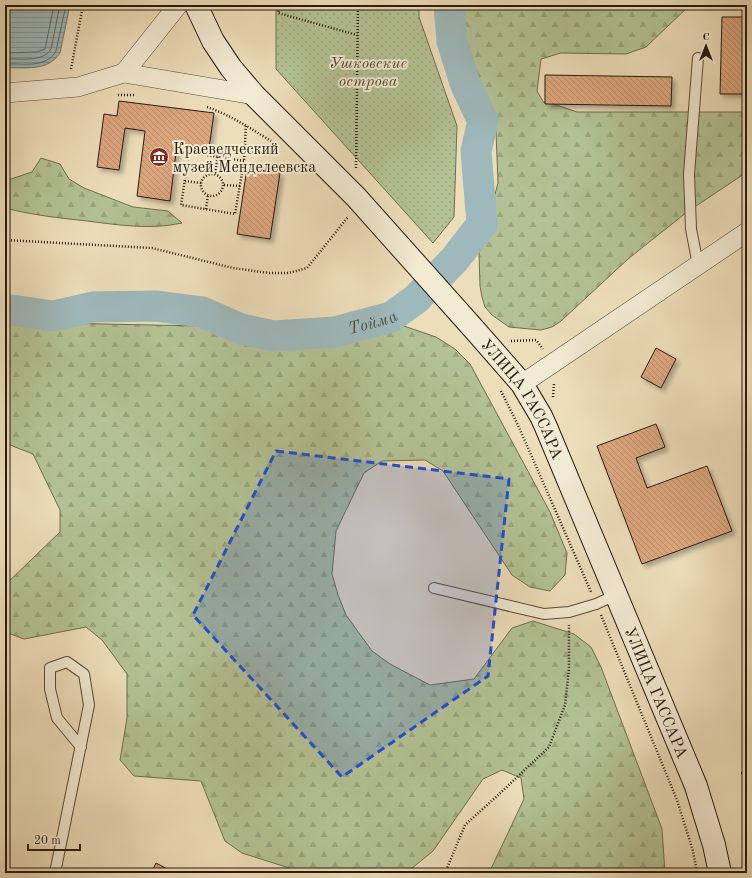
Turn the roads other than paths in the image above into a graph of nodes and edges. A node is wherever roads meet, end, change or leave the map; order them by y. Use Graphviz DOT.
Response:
graph roads {
  1 [pos="178,5"];
  2 [pos="196,5"];
  3 [pos="698,58"];
  4 [pos="124,74"];
  5 [pos="5,93"];
  6 [pos="254,95"];
  7 [pos="747,232"];
  8 [pos="698,265"];
  9 [pos="522,384"];
  10 [pos="434,588"];
  11 [pos="616,595"];
  12 [pos="81,747"];
  13 [pos="55,873"];
  14 [pos="720,873"];
  1 -- 4 [label="street"];
  2 -- 6 [label="main road, УЛИЦА ГАССАРА"];
  3 -- 8 [label="lane"];
  4 -- 5 [label="street"];
  4 -- 6 [label="street"];
  6 -- 9 [label="main road, УЛИЦА ГАССАРА"];
  7 -- 8 [label="street"];
  8 -- 9 [label="street"];
  9 -- 11 [label="main road, УЛИЦА ГАССАРА"];
  10 -- 11 [label="lane"];
  11 -- 14 [label="main road, УЛИЦА ГАССАРА"];
  12 -- 12 [label="lane"];
  12 -- 13 [label="lane"];
}
